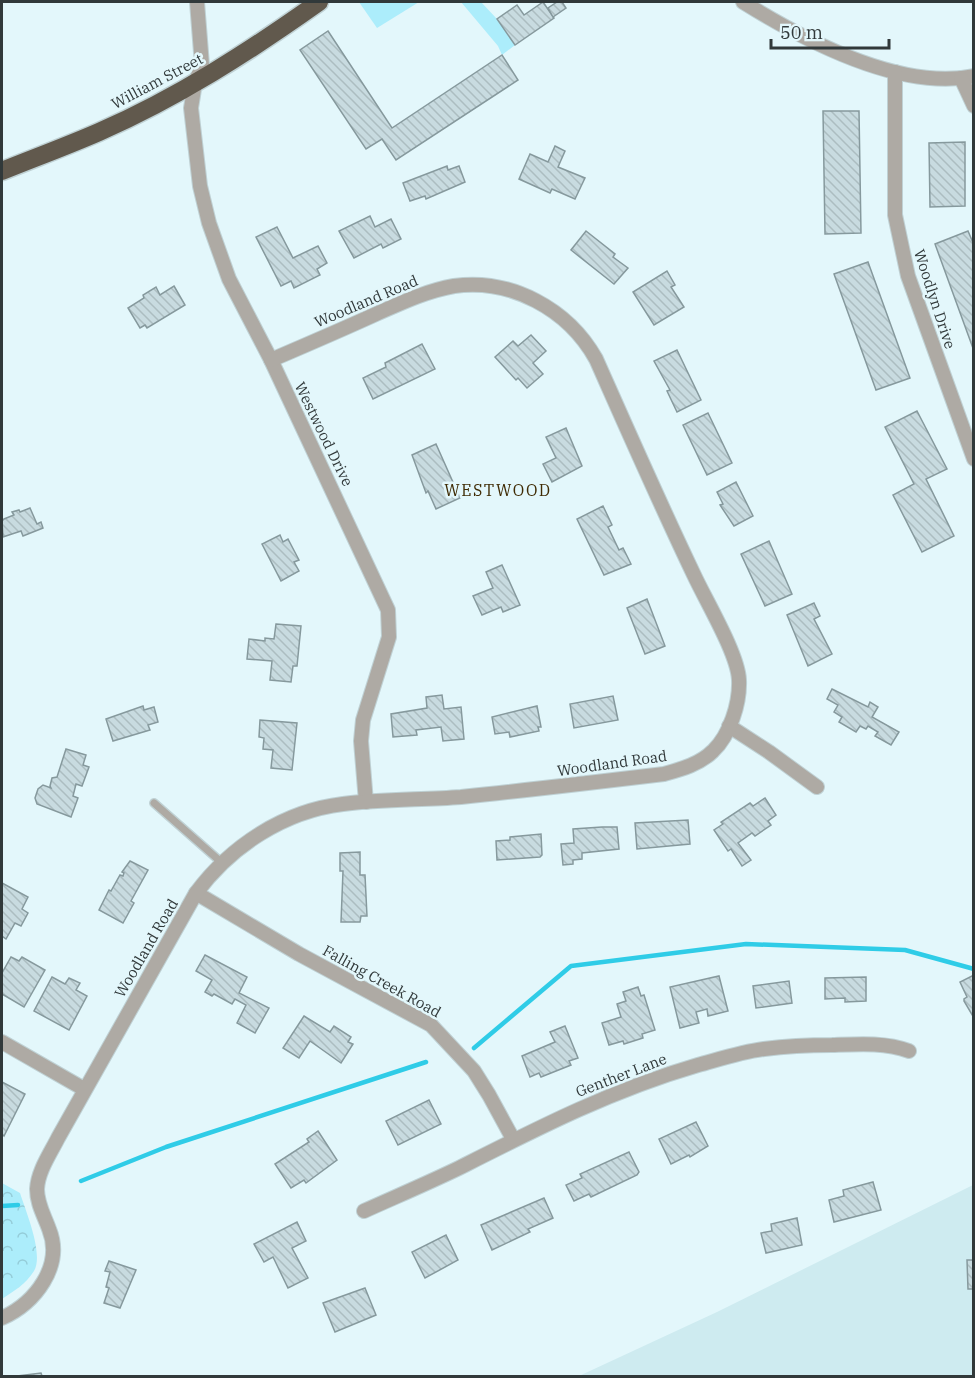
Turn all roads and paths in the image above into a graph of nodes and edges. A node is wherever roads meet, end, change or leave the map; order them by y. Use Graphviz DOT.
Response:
graph roads {
  1 [pos="197,2"];
  2 [pos="319,2"];
  3 [pos="743,2"];
  4 [pos="895,72"];
  5 [pos="967,77"];
  6 [pos="195,83"];
  7 [pos="974,106"];
  8 [pos="2,171"];
  9 [pos="271,360"];
  10 [pos="974,459"];
  11 [pos="729,726"];
  12 [pos="817,787"];
  13 [pos="366,802"];
  14 [pos="154,803"];
  15 [pos="221,862"];
  16 [pos="196,893"];
  17 [pos="2,1042"];
  18 [pos="909,1051"];
  19 [pos="84,1089"];
  20 [pos="513,1139"];
  21 [pos="364,1211"];
  22 [pos="2,1318"];
  1 -- 6 [label="street, Westwood Drive"];
  2 -- 6 [label="highway, William Street"];
  3 -- 4 [label="street"];
  4 -- 5 [label="street"];
  4 -- 10 [label="street, Woodlyn Drive"];
  5 -- 7 [label="street"];
  6 -- 8 [label="highway, William Street"];
  6 -- 9 [label="street, Westwood Drive"];
  9 -- 11 [label="street, Woodland Road"];
  9 -- 13 [label="street, Westwood Drive"];
  11 -- 12 [label="street"];
  11 -- 13 [label="street, Woodland Road"];
  13 -- 15 [label="street, Woodland Road"];
  14 -- 15 [label="lane"];
  15 -- 16 [label="street, Woodland Road"];
  16 -- 19 [label="street, Woodland Road"];
  16 -- 20 [label="street, Falling Creek Road"];
  17 -- 19 [label="street"];
  18 -- 20 [label="street, Genther Lane"];
  19 -- 22 [label="street, Woodland Road"];
  20 -- 21 [label="street, Genther Lane"];
}
